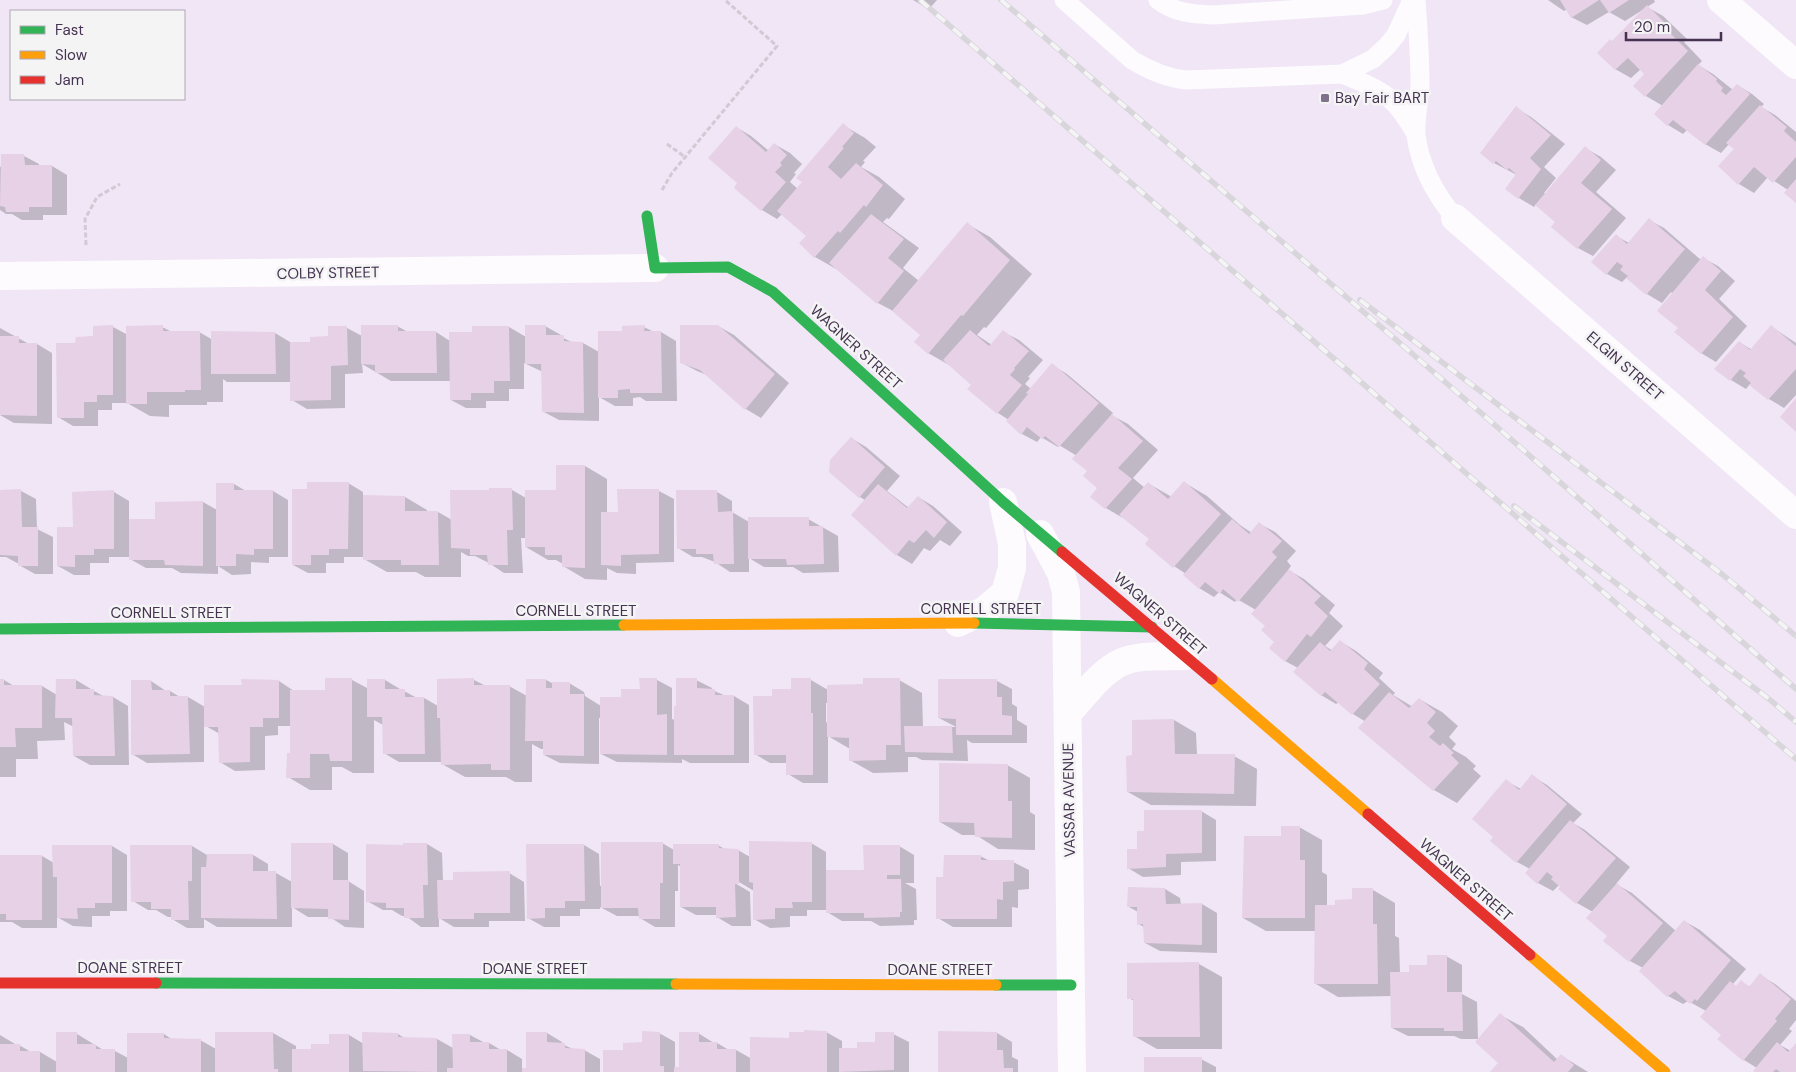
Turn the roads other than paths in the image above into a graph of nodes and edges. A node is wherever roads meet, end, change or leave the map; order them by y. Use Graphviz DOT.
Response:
graph roads {
  1 [pos="1064,0"];
  2 [pos="1158,0"];
  3 [pos="1261,0"];
  4 [pos="1383,0"];
  5 [pos="1414,0"];
  6 [pos="1721,0"];
  7 [pos="1300,10"];
  8 [pos="1796,65"];
  9 [pos="1342,74"];
  10 [pos="1416,134"];
  11 [pos="647,216"];
  12 [pos="1455,218"];
  13 [pos="655,268"];
  14 [pos="0,276"];
  15 [pos="1003,502"];
  16 [pos="1796,515"];
  17 [pos="1040,534"];
  18 [pos="958,624"];
  19 [pos="1067,624"];
  20 [pos="1152,627"];
  21 [pos="0,629"];
  22 [pos="1185,656"];
  23 [pos="1068,713"];
  24 [pos="0,983"];
  25 [pos="1071,985"];
  26 [pos="1072,1072"];
  27 [pos="1665,1072"];
  1 -- 9 [label="lane"];
  2 -- 7 [label="lane"];
  3 -- 7 [label="lane"];
  4 -- 7 [label="lane"];
  5 -- 9 [label="lane"];
  5 -- 10 [label="lane"];
  6 -- 8 [label="street"];
  9 -- 10 [label="lane"];
  10 -- 12 [label="lane"];
  11 -- 13 [label="street"];
  12 -- 16 [label="street, ELGIN STREET"];
  13 -- 14 [label="street, COLBY STREET"];
  13 -- 15 [label="street, WAGNER STREET"];
  15 -- 17 [label="street, WAGNER STREET"];
  15 -- 18 [label="street"];
  17 -- 19 [label="street, VASSAR AVENUE"];
  17 -- 20 [label="street, WAGNER STREET"];
  18 -- 19 [label="street, CORNELL STREET"];
  18 -- 21 [label="street, CORNELL STREET"];
  19 -- 20 [label="street, CORNELL STREET"];
  19 -- 23 [label="street, VASSAR AVENUE"];
  20 -- 22 [label="street, WAGNER STREET"];
  22 -- 23 [label="street"];
  22 -- 27 [label="street, WAGNER STREET"];
  23 -- 25 [label="street, VASSAR AVENUE"];
  24 -- 25 [label="street, DOANE STREET"];
  25 -- 26 [label="street, VASSAR AVENUE"];
}
